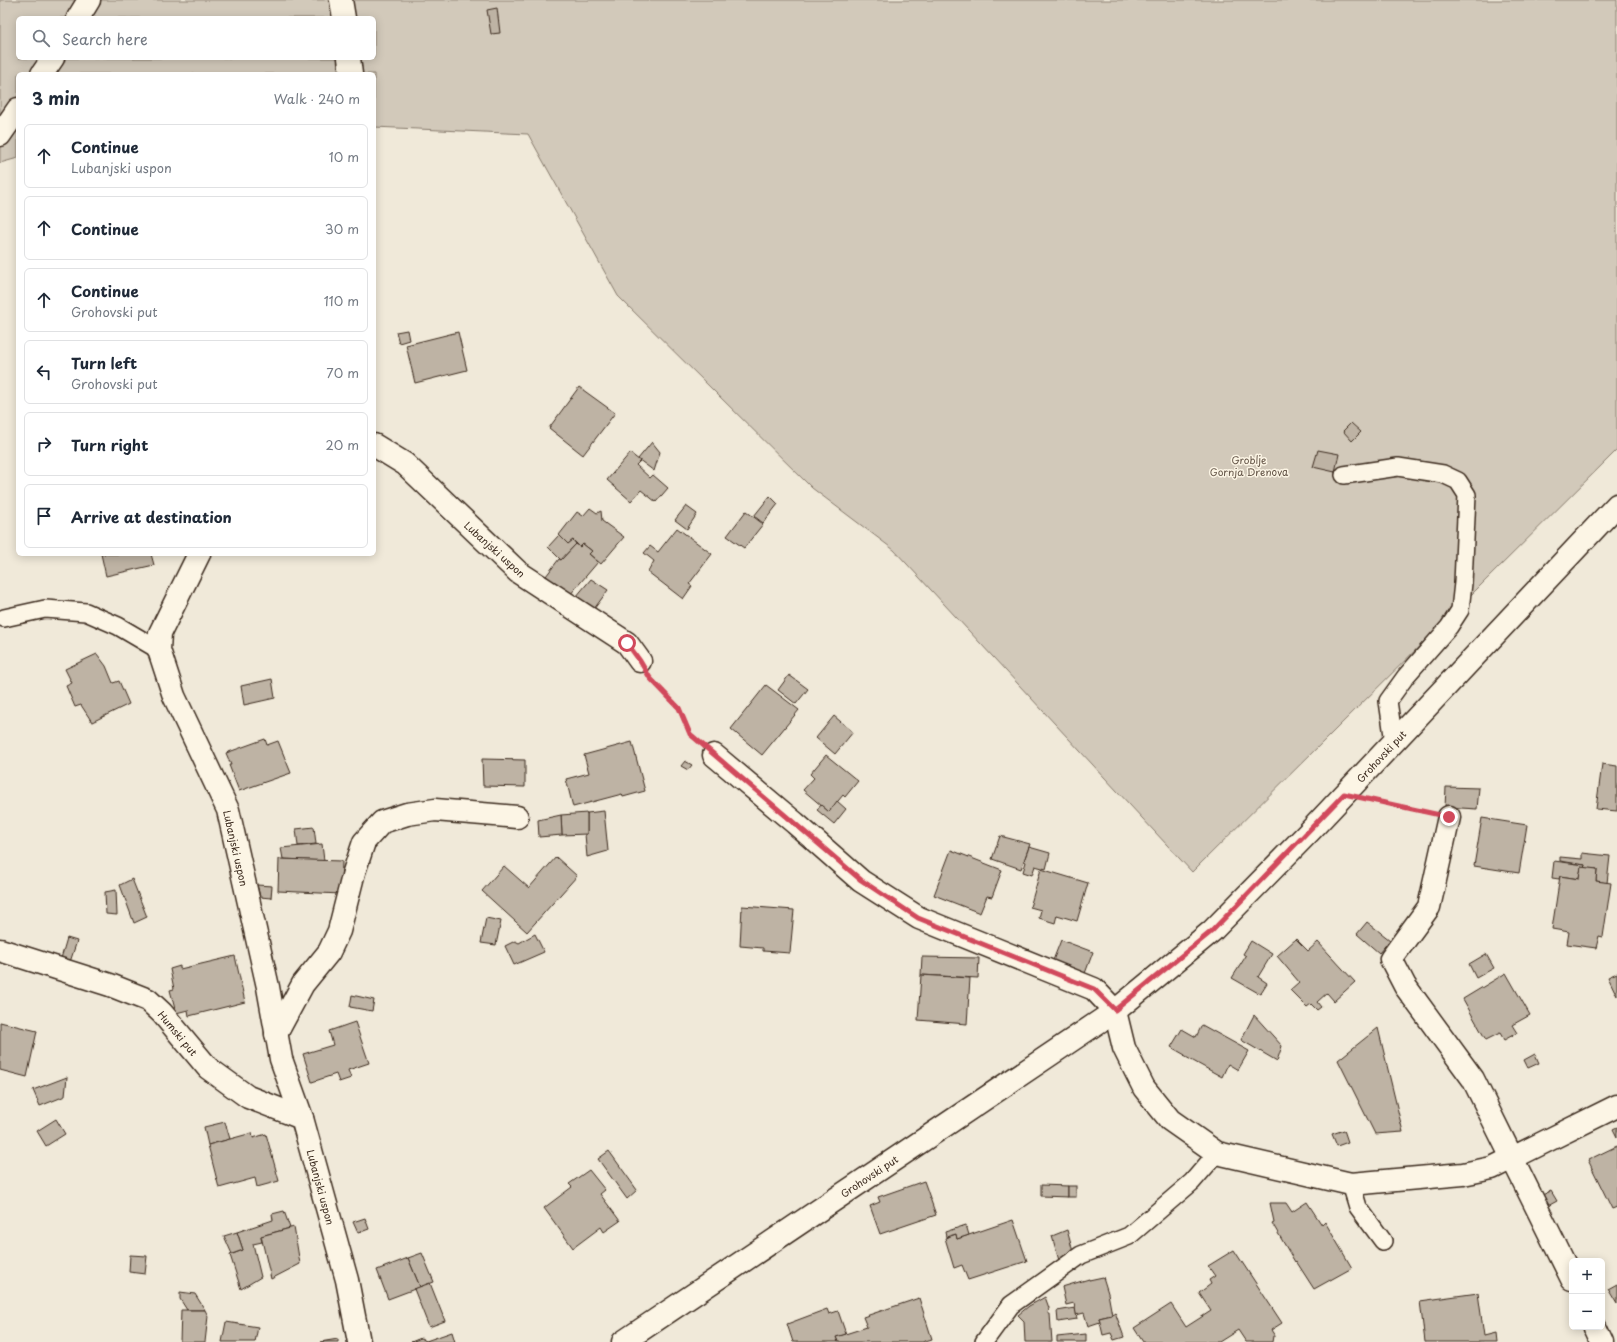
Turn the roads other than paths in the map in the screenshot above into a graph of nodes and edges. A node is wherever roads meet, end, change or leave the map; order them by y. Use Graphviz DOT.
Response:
graph roads {
  1 [pos="89,0"];
  2 [pos="341,0"];
  3 [pos="79,16"];
  4 [pos="344,16"];
  5 [pos="52,60"];
  6 [pos="349,60"];
  7 [pos="44,72"];
  8 [pos="351,72"];
  9 [pos="16,112"];
  10 [pos="0,135"];
  11 [pos="376,446"];
  12 [pos="1344,475"];
  13 [pos="1617,505"];
  14 [pos="198,556"];
  15 [pos="4,618"];
  16 [pos="159,650"];
  17 [pos="640,661"];
  18 [pos="1394,742"];
  19 [pos="714,755"];
  20 [pos="517,817"];
  21 [pos="1449,817"];
  22 [pos="0,950"];
  23 [pos="1115,1010"];
  24 [pos="276,1034"];
  25 [pos="1617,1106"];
  26 [pos="302,1118"];
  27 [pos="1217,1152"];
  28 [pos="1512,1158"];
  29 [pos="1351,1184"];
  30 [pos="1382,1241"];
  31 [pos="1569,1273"];
  32 [pos="1596,1330"];
  33 [pos="359,1342"];
  34 [pos="623,1342"];
  35 [pos="984,1342"];
  36 [pos="1602,1342"];
  1 -- 3 [label="street"];
  2 -- 4 [label="street"];
  5 -- 7 [label="street"];
  6 -- 8 [label="street"];
  9 -- 10 [label="street"];
  11 -- 17 [label="street, Lubanjski uspon"];
  12 -- 18 [label="lane"];
  13 -- 18 [label="street, Grohovski put"];
  14 -- 16 [label="street, Lubanjski uspon"];
  15 -- 16 [label="lane"];
  16 -- 24 [label="street, Lubanjski uspon"];
  18 -- 23 [label="street, Grohovski put"];
  19 -- 23 [label="street"];
  20 -- 24 [label="street"];
  21 -- 28 [label="street"];
  22 -- 26 [label="street, Humski put"];
  23 -- 27 [label="street"];
  23 -- 34 [label="street, Grohovski put"];
  24 -- 26 [label="street, Lubanjski uspon"];
  25 -- 28 [label="street"];
  26 -- 33 [label="street, Lubanjski uspon"];
  27 -- 29 [label="street"];
  27 -- 35 [label="lane"];
  28 -- 29 [label="street"];
  28 -- 31 [label="street"];
  29 -- 30 [label="lane"];
  32 -- 36 [label="street"];
}
